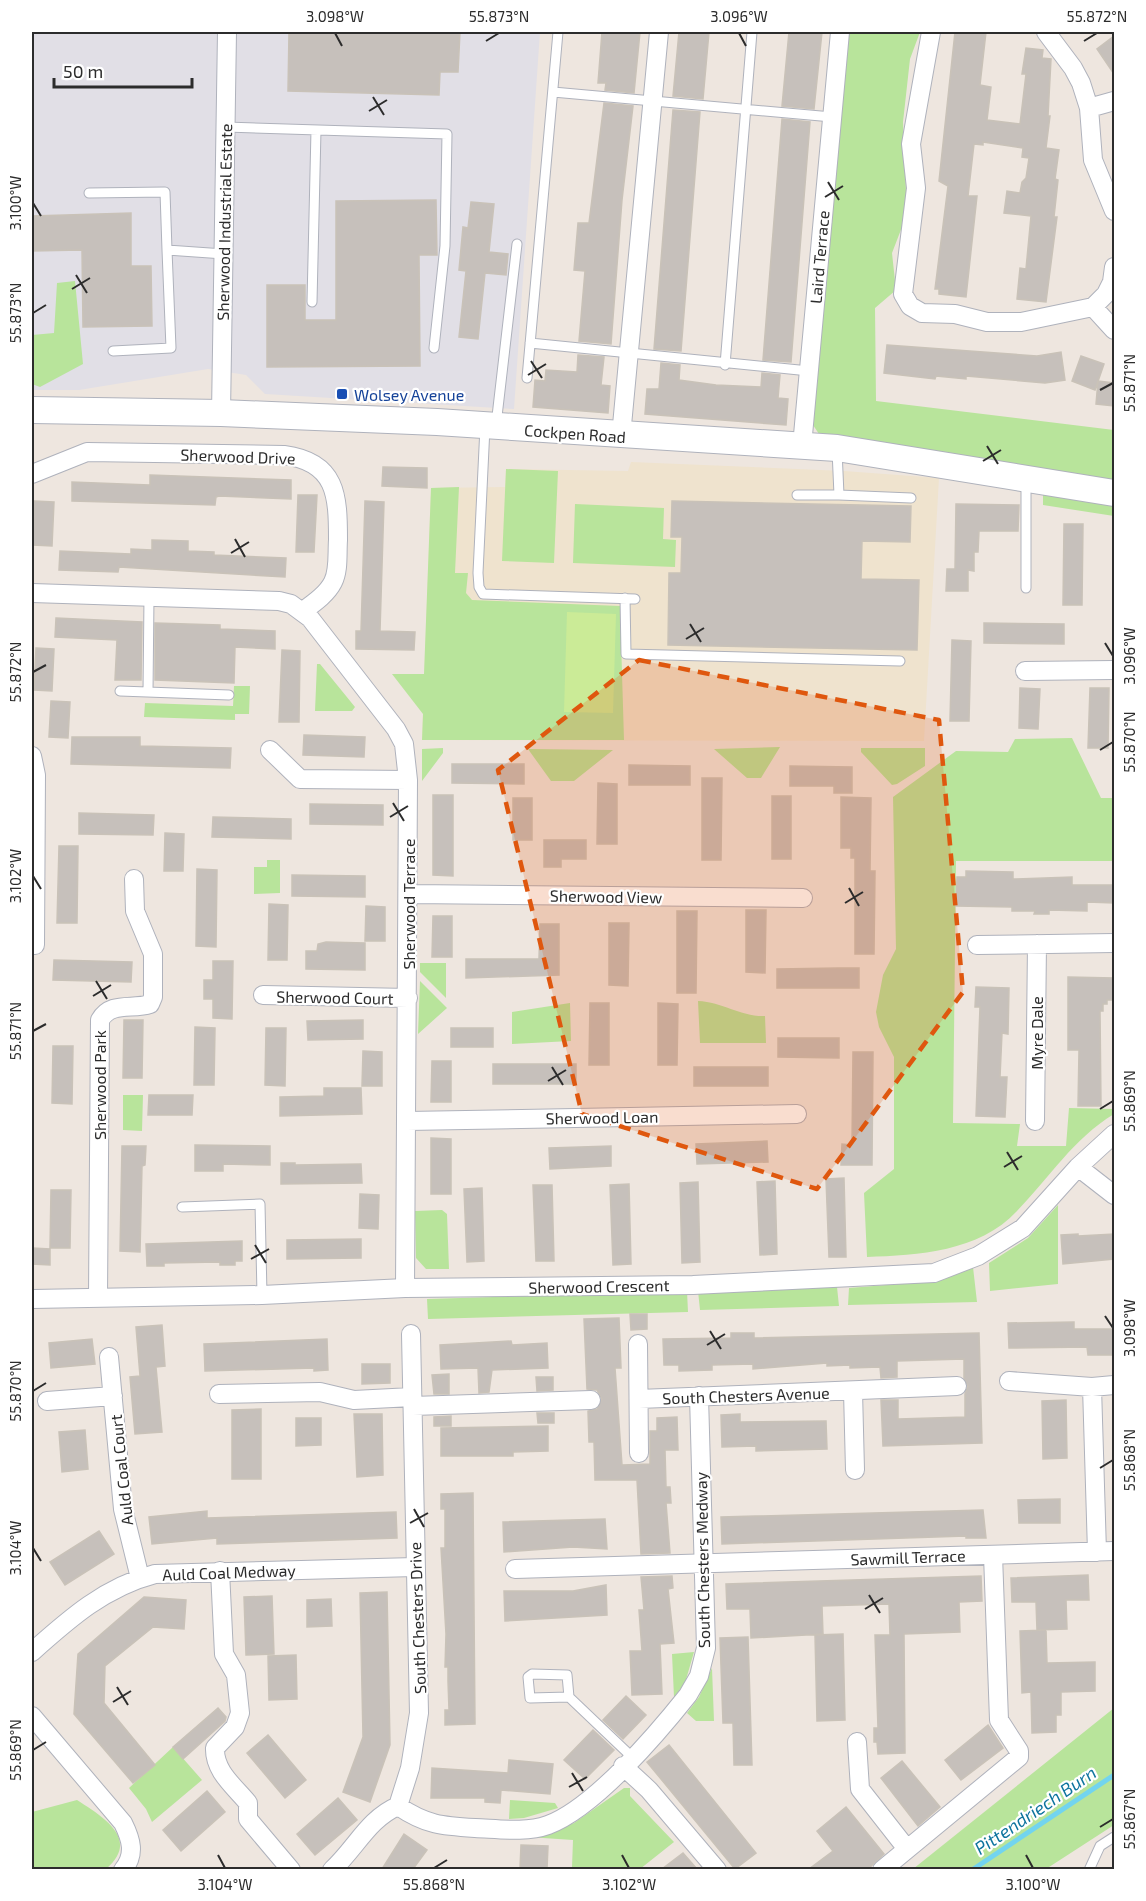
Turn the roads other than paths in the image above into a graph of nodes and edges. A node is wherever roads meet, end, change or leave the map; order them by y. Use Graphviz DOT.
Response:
graph roads {
  1 [pos="227,32"];
  2 [pos="558,32"];
  3 [pos="659,32"];
  4 [pos="752,32"];
  5 [pos="840,32"];
  6 [pos="931,32"];
  7 [pos="1046,32"];
  8 [pos="553,92"];
  9 [pos="652,101"];
  10 [pos="1114,101"];
  11 [pos="1089,108"];
  12 [pos="743,109"];
  13 [pos="832,117"];
  14 [pos="226,127"];
  15 [pos="316,130"];
  16 [pos="89,193"];
  17 [pos="1114,211"];
  18 [pos="517,244"];
  19 [pos="167,250"];
  20 [pos="224,254"];
  21 [pos="1114,267"];
  22 [pos="312,302"];
  23 [pos="1093,307"];
  24 [pos="1114,330"];
  25 [pos="530,343"];
  26 [pos="434,348"];
  27 [pos="113,351"];
  28 [pos="628,354"];
  29 [pos="725,365"];
  30 [pos="809,371"];
  31 [pos="527,378"];
  32 [pos="32,410"];
  33 [pos="221,413"];
  34 [pos="490,427"];
  35 [pos="621,436"];
  36 [pos="802,446"];
  37 [pos="837,448"];
  38 [pos="32,474"];
  39 [pos="1026,477"];
  40 [pos="1114,493"];
  41 [pos="797,495"];
  42 [pos="839,495"];
  43 [pos="912,498"];
  44 [pos="1026,588"];
  45 [pos="32,593"];
  46 [pos="149,597"];
  47 [pos="303,612"];
  48 [pos="900,661"];
  49 [pos="1114,670"];
  50 [pos="1025,671"];
  51 [pos="120,691"];
  52 [pos="148,692"];
  53 [pos="229,695"];
  54 [pos="270,750"];
  55 [pos="32,756"];
  56 [pos="408,780"];
  57 [pos="134,879"];
  58 [pos="410,894"];
  59 [pos="803,898"];
  60 [pos="1114,943"];
  61 [pos="1036,944"];
  62 [pos="32,945"];
  63 [pos="977,945"];
  64 [pos="263,995"];
  65 [pos="408,998"];
  66 [pos="796,1114"];
  67 [pos="407,1121"];
  68 [pos="1035,1121"];
  69 [pos="1114,1134"];
  70 [pos="1078,1167"];
  71 [pos="1114,1195"];
  72 [pos="182,1207"];
  73 [pos="405,1288"];
  74 [pos="262,1295"];
  75 [pos="98,1298"];
  76 [pos="32,1299"];
  77 [pos="411,1334"];
  78 [pos="638,1344"];
  79 [pos="109,1357"];
  80 [pos="1009,1381"];
  81 [pos="1114,1385"];
  82 [pos="957,1386"];
  83 [pos="1092,1387"];
  84 [pos="853,1391"];
  85 [pos="219,1394"];
  86 [pos="113,1396"];
  87 [pos="699,1396"];
  88 [pos="639,1399"];
  89 [pos="591,1400"];
  90 [pos="47,1401"];
  91 [pos="413,1401"];
  92 [pos="639,1453"];
  93 [pos="855,1470"];
  94 [pos="1106,1551"];
  95 [pos="993,1555"];
  96 [pos="702,1564"];
  97 [pos="415,1567"];
  98 [pos="515,1569"];
  99 [pos="220,1571"];
  100 [pos="140,1578"];
  101 [pos="32,1652"];
  102 [pos="569,1697"];
  103 [pos="32,1716"];
  104 [pos="857,1742"];
  105 [pos="628,1762"];
  106 [pos="398,1806"];
  107 [pos="1114,1837"];
  108 [pos="907,1849"];
  109 [pos="123,1869"];
  110 [pos="291,1869"];
  111 [pos="332,1869"];
  112 [pos="717,1869"];
  113 [pos="882,1869"];
  114 [pos="1089,1869"];
  1 -- 14 [label="street, Sherwood Industrial Estate"];
  2 -- 8 [label="lane"];
  3 -- 9 [label="street"];
  4 -- 12 [label="lane"];
  5 -- 13 [label="street, Laird Terrace"];
  6 -- 23 [label="street"];
  7 -- 11 [label="street"];
  8 -- 9 [label="lane"];
  8 -- 25 [label="lane"];
  9 -- 12 [label="lane"];
  9 -- 28 [label="street"];
  10 -- 11 [label="street"];
  11 -- 17 [label="street"];
  12 -- 13 [label="lane"];
  12 -- 29 [label="lane"];
  13 -- 30 [label="street, Laird Terrace"];
  14 -- 15 [label="lane"];
  14 -- 20 [label="street, Sherwood Industrial Estate"];
  15 -- 22 [label="lane"];
  15 -- 26 [label="lane"];
  16 -- 19 [label="lane"];
  18 -- 34 [label="lane"];
  19 -- 20 [label="lane"];
  19 -- 27 [label="lane"];
  20 -- 33 [label="street, Sherwood Industrial Estate"];
  21 -- 23 [label="street"];
  23 -- 24 [label="street"];
  25 -- 28 [label="lane"];
  25 -- 31 [label="lane"];
  28 -- 29 [label="lane"];
  28 -- 35 [label="street"];
  29 -- 30 [label="lane"];
  30 -- 36 [label="street, Laird Terrace"];
  32 -- 33 [label="main road, Cockpen Road"];
  33 -- 34 [label="main road, Cockpen Road"];
  34 -- 35 [label="main road, Cockpen Road"];
  34 -- 48 [label="lane"];
  35 -- 36 [label="main road, Cockpen Road"];
  36 -- 37 [label="main road, Cockpen Road"];
  37 -- 39 [label="main road, Cockpen Road"];
  37 -- 42 [label="lane"];
  38 -- 47 [label="street, Sherwood Drive"];
  39 -- 40 [label="main road, Cockpen Road"];
  39 -- 44 [label="lane"];
  41 -- 42 [label="lane"];
  42 -- 43 [label="lane"];
  45 -- 46 [label="street"];
  46 -- 47 [label="street"];
  46 -- 52 [label="lane"];
  47 -- 56 [label="street, Sherwood Terrace"];
  49 -- 50 [label="street"];
  51 -- 52 [label="lane"];
  52 -- 53 [label="lane"];
  54 -- 56 [label="street"];
  55 -- 62 [label="street"];
  56 -- 58 [label="street, Sherwood Terrace"];
  57 -- 75 [label="street, Sherwood Park"];
  58 -- 59 [label="street, Sherwood View"];
  58 -- 65 [label="street, Sherwood Terrace"];
  60 -- 61 [label="street"];
  61 -- 63 [label="street"];
  61 -- 68 [label="street, Myre Dale"];
  64 -- 65 [label="street, Sherwood Court"];
  65 -- 67 [label="street, Sherwood Terrace"];
  66 -- 67 [label="street, Sherwood Loan"];
  67 -- 73 [label="street, Sherwood Terrace"];
  69 -- 70 [label="street, Sherwood Crescent"];
  70 -- 71 [label="street"];
  70 -- 73 [label="street, Sherwood Crescent"];
  72 -- 74 [label="lane"];
  73 -- 74 [label="street, Sherwood Crescent"];
  74 -- 75 [label="street, Sherwood Crescent"];
  75 -- 76 [label="street, Sherwood Crescent"];
  77 -- 91 [label="street, South Chesters Drive"];
  78 -- 88 [label="street, South Chesters Avenue"];
  79 -- 86 [label="street, Auld Coal Court"];
  80 -- 83 [label="street"];
  81 -- 83 [label="street"];
  82 -- 84 [label="street, South Chesters Avenue"];
  83 -- 94 [label="street"];
  84 -- 87 [label="street, South Chesters Avenue"];
  84 -- 93 [label="street, South Chesters Avenue"];
  85 -- 91 [label="street"];
  86 -- 90 [label="street, Auld Coal Court"];
  86 -- 100 [label="street, Auld Coal Court"];
  87 -- 88 [label="street, South Chesters Avenue"];
  87 -- 96 [label="street, South Chesters Medway"];
  88 -- 92 [label="street, South Chesters Avenue"];
  89 -- 91 [label="street"];
  91 -- 97 [label="street, South Chesters Drive"];
  94 -- 95 [label="street, Sawmill Terrace"];
  95 -- 96 [label="street, Sawmill Terrace"];
  95 -- 108 [label="street"];
  96 -- 98 [label="street, Sawmill Terrace"];
  96 -- 105 [label="street, South Chesters Medway"];
  97 -- 99 [label="street, Auld Coal Medway"];
  97 -- 106 [label="street, South Chesters Drive"];
  99 -- 100 [label="street, Auld Coal Medway"];
  99 -- 110 [label="street"];
  100 -- 101 [label="street, Auld Coal Medway"];
  102 -- 102 [label="lane"];
  102 -- 105 [label="lane"];
  103 -- 109 [label="street"];
  104 -- 108 [label="street"];
  105 -- 106 [label="street, South Chesters Medway"];
  105 -- 112 [label="street"];
  106 -- 111 [label="street"];
  107 -- 114 [label="lane"];
  108 -- 113 [label="street"];
}
